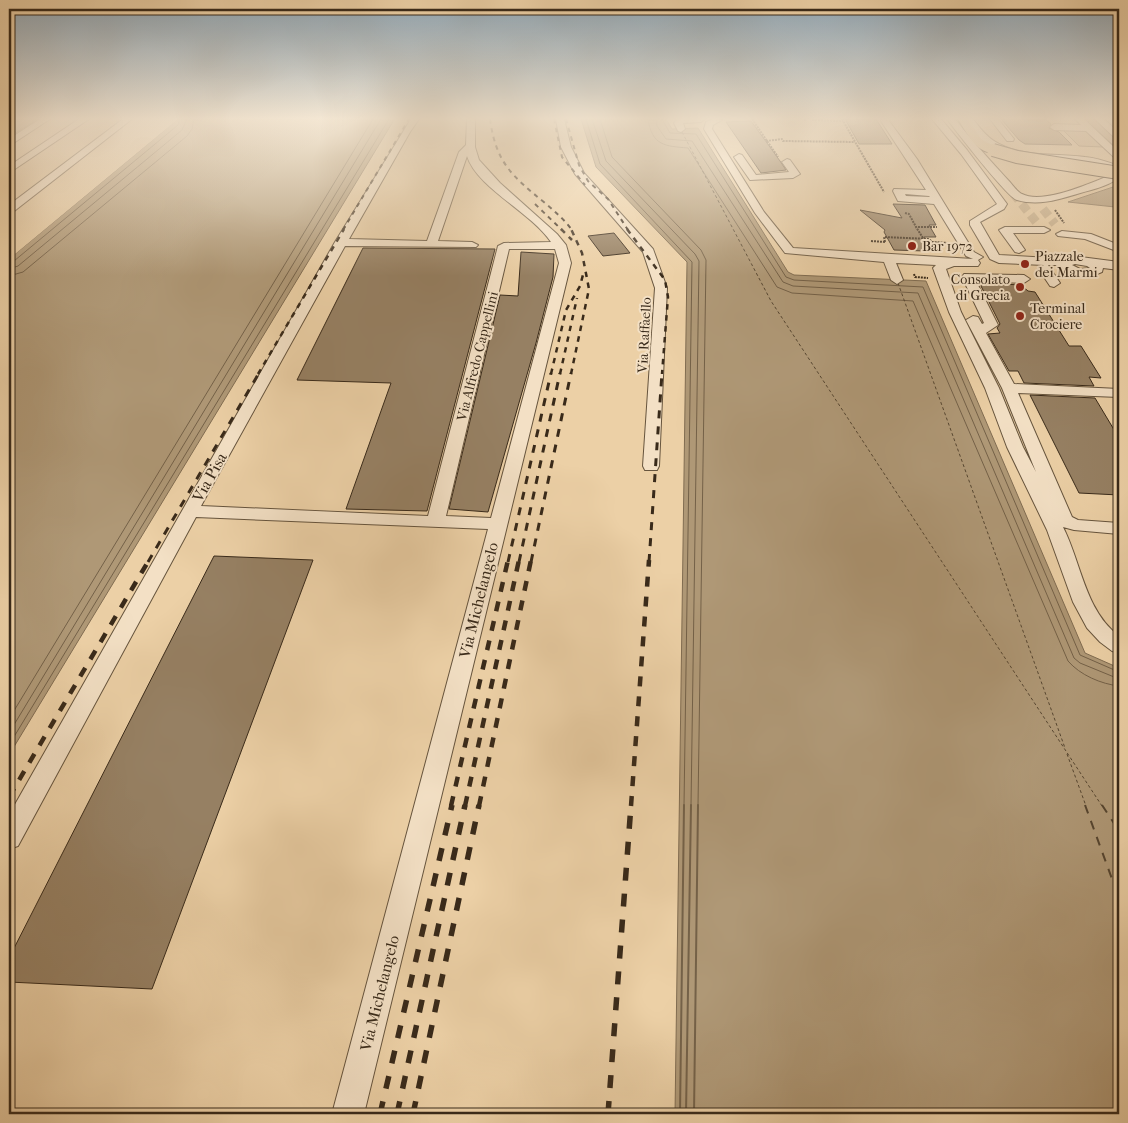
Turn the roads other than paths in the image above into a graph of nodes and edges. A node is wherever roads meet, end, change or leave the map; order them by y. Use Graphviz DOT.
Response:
graph roads {
  1 [pos="59,171"];
  2 [pos="382,171"];
  3 [pos="457,171"];
  4 [pos="483,171"];
  5 [pos="579,171"];
  6 [pos="734,171"];
  7 [pos="749,171"];
  8 [pos="793,171"];
  9 [pos="919,171"];
  10 [pos="978,171"];
  11 [pos="997,171"];
  12 [pos="1103,171"];
  13 [pos="1117,171"];
  14 [pos="1098,173"];
  15 [pos="1008,183"];
  16 [pos="936,197"];
  17 [pos="1045,200"];
  18 [pos="903,206"];
  19 [pos="9,210"];
  20 [pos="962,220"];
  21 [pos="1055,224"];
  22 [pos="341,242"];
  23 [pos="962,242"];
  24 [pos="431,244"];
  25 [pos="472,245"];
  26 [pos="560,245"];
  27 [pos="1119,249"];
  28 [pos="1019,250"];
  29 [pos="1068,252"];
  30 [pos="889,259"];
  31 [pos="977,259"];
  32 [pos="945,262"];
  33 [pos="1119,264"];
  34 [pos="1092,265"];
  35 [pos="997,266"];
  36 [pos="1044,268"];
  37 [pos="1119,272"];
  38 [pos="1024,279"];
  39 [pos="897,280"];
  40 [pos="1054,283"];
  41 [pos="948,288"];
  42 [pos="978,331"];
  43 [pos="1009,388"];
  44 [pos="1119,393"];
  45 [pos="651,466"];
  46 [pos="190,511"];
  47 [pos="436,521"];
  48 [pos="498,524"];
  49 [pos="1119,528"];
  50 [pos="1119,646"];
  51 [pos="9,838"];
  52 [pos="348,1114"];
  1 -- 19 [label="street"];
  2 -- 22 [label="street, Via Pisa"];
  3 -- 24 [label="street"];
  4 -- 26 [label="street"];
  5 -- 45 [label="street, Via Raffaello"];
  6 -- 30 [label="street"];
  7 -- 8 [label="street"];
  9 -- 16 [label="street"];
  10 -- 35 [label="street"];
  11 -- 15 [label="street"];
  12 -- 14 [label="street"];
  13 -- 17 [label="street"];
  15 -- 17 [label="street"];
  16 -- 18 [label="street"];
  16 -- 23 [label="street"];
  20 -- 31 [label="street"];
  21 -- 29 [label="street"];
  22 -- 24 [label="street"];
  22 -- 46 [label="street, Via Pisa"];
  23 -- 31 [label="street"];
  23 -- 32 [label="street"];
  24 -- 25 [label="street"];
  26 -- 47 [label="street, Via Alfredo Cappellini"];
  26 -- 48 [label="street, Via Michelangelo"];
  27 -- 29 [label="street"];
  28 -- 29 [label="street"];
  29 -- 33 [label="street"];
  29 -- 34 [label="street"];
  29 -- 35 [label="street"];
  29 -- 36 [label="street"];
  30 -- 32 [label="street"];
  30 -- 39 [label="street"];
  31 -- 32 [label="street"];
  31 -- 35 [label="street"];
  32 -- 41 [label="street"];
  33 -- 34 [label="street"];
  34 -- 37 [label="street"];
  35 -- 36 [label="street"];
  35 -- 38 [label="street"];
  35 -- 42 [label="street"];
  36 -- 40 [label="street"];
  41 -- 42 [label="street"];
  41 -- 50 [label="street"];
  42 -- 43 [label="street"];
  43 -- 44 [label="street"];
  43 -- 49 [label="street"];
  46 -- 47 [label="street"];
  46 -- 51 [label="street, Via Pisa"];
  47 -- 48 [label="street"];
  48 -- 52 [label="street, Via Michelangelo"];
}
